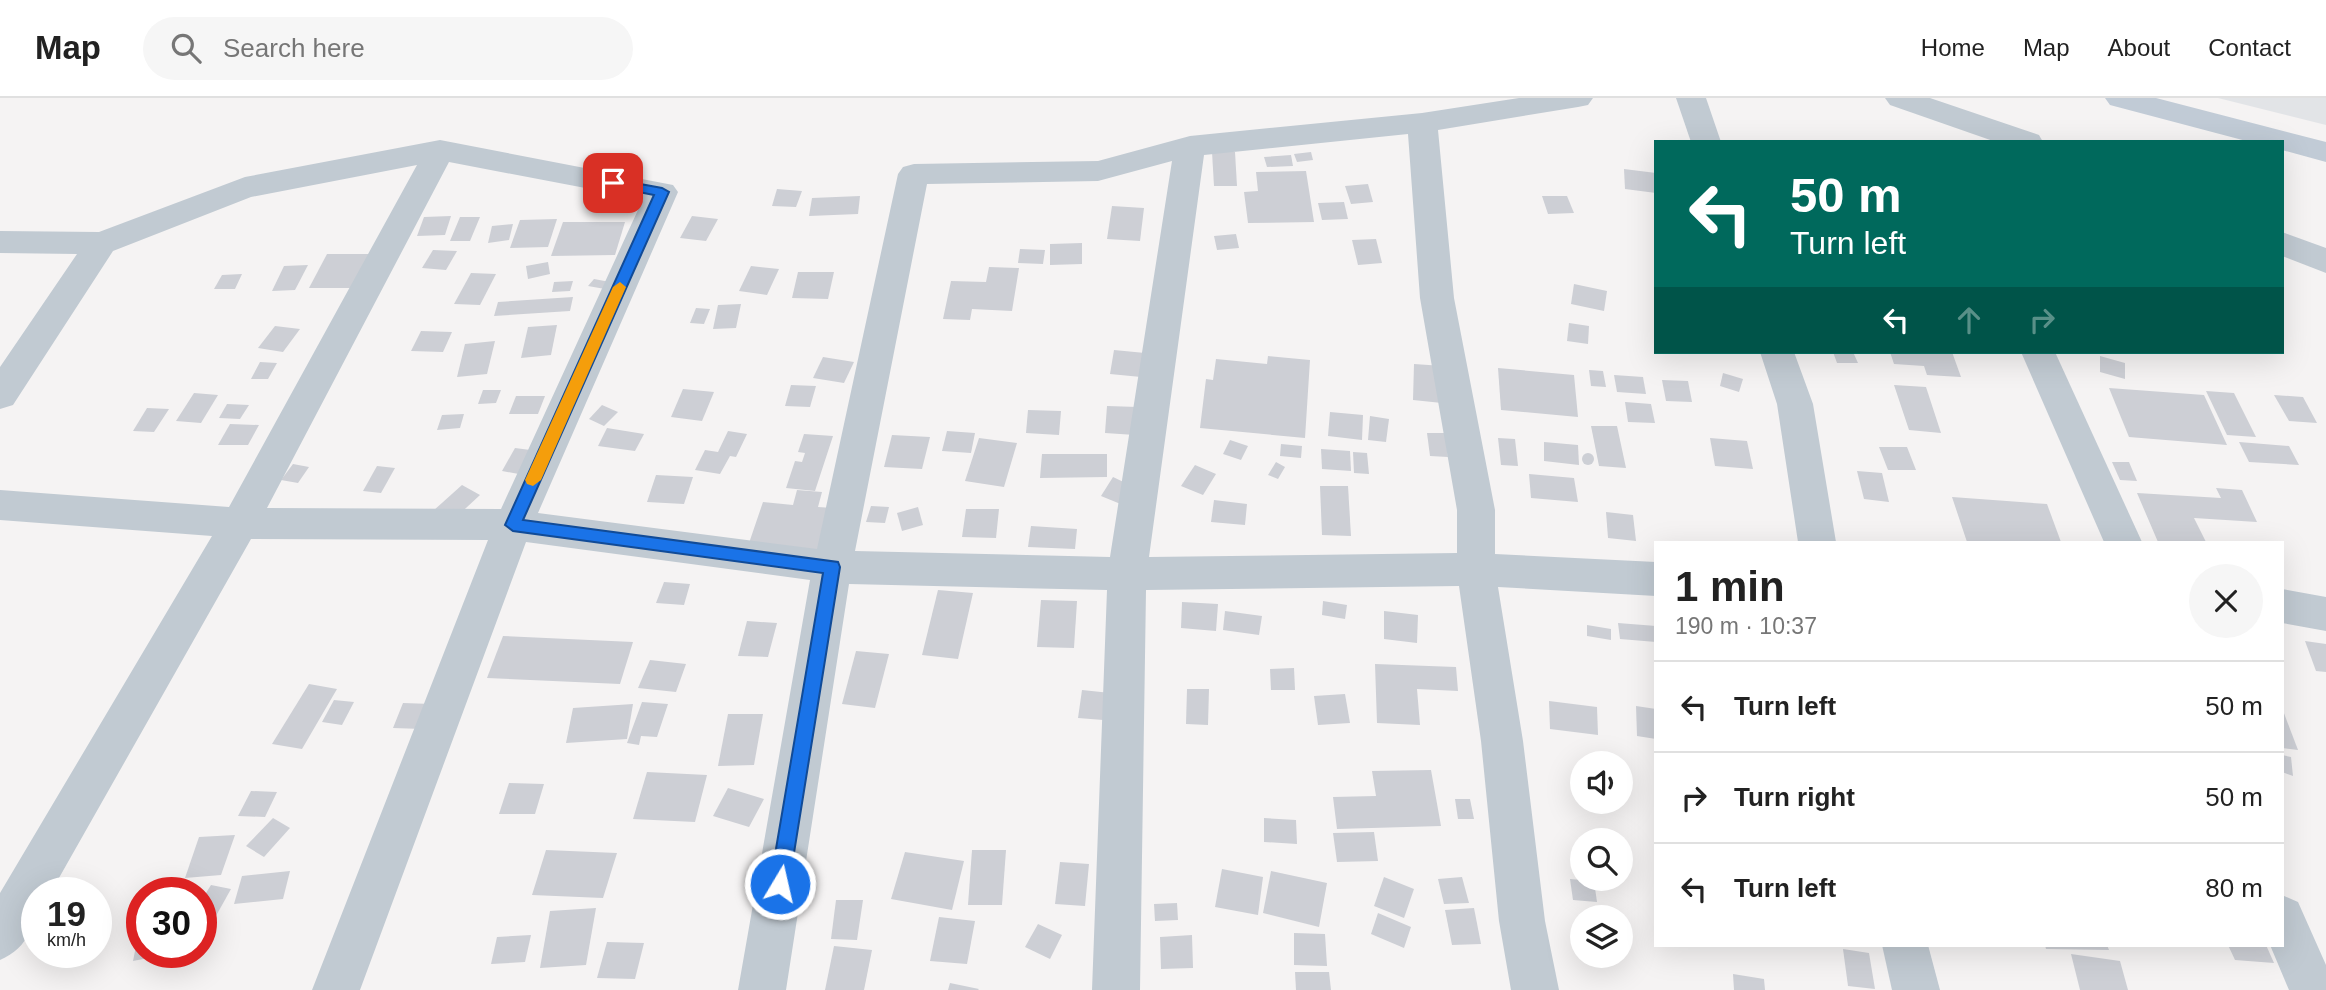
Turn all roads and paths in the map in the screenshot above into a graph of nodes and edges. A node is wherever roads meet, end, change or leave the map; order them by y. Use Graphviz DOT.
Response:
graph roads {
  1 [pos="1578,98"];
  2 [pos="1691,98"];
  3 [pos="1900,98"];
  4 [pos="2120,98"];
  5 [pos="1929,107"];
  6 [pos="1422,123"];
  7 [pos="1705,140"];
  8 [pos="1944,140"];
  9 [pos="2022,140"];
  10 [pos="2280,140"];
  11 [pos="2284,141"];
  12 [pos="1190,146"];
  13 [pos="440,150"];
  14 [pos="2326,152"];
  15 [pos="0,242"];
  16 [pos="102,243"];
  17 [pos="2284,244"];
  18 [pos="2326,261"];
  19 [pos="1778,354"];
  20 [pos="2039,354"];
  21 [pos="0,395"];
  22 [pos="0,505"];
  23 [pos="240,523"];
  24 [pos="513,525"];
  25 [pos="1817,541"];
  26 [pos="2123,541"];
  27 [pos="832,567"];
  28 [pos="1475,569"];
  29 [pos="1127,574"];
  30 [pos="1654,579"];
  31 [pos="2284,606"];
  32 [pos="2326,614"];
  33 [pos="2284,923"];
  34 [pos="0,937"];
  35 [pos="1905,947"];
  36 [pos="336,990"];
  37 [pos="762,990"];
  38 [pos="1116,990"];
  39 [pos="1535,990"];
  40 [pos="1916,990"];
  41 [pos="2313,990"];
  1 -- 6 [label="street"];
  2 -- 7 [label="street"];
  3 -- 5 [label="street"];
  4 -- 10 [label="street"];
  5 -- 8 [label="street"];
  5 -- 9 [label="street"];
  6 -- 12 [label="street"];
  6 -- 28 [label="street"];
  11 -- 14 [label="street"];
  12 -- 27 [label="street"];
  12 -- 29 [label="street"];
  13 -- 16 [label="street"];
  13 -- 23 [label="street"];
  13 -- 24 [label="street"];
  15 -- 16 [label="street"];
  16 -- 21 [label="street"];
  17 -- 18 [label="street"];
  19 -- 25 [label="street"];
  20 -- 26 [label="street"];
  22 -- 23 [label="street"];
  23 -- 24 [label="street"];
  23 -- 34 [label="street"];
  24 -- 27 [label="street"];
  24 -- 36 [label="street"];
  27 -- 29 [label="street"];
  27 -- 37 [label="street"];
  28 -- 29 [label="street"];
  28 -- 30 [label="street"];
  28 -- 39 [label="street"];
  29 -- 38 [label="street"];
  31 -- 32 [label="street"];
  33 -- 41 [label="street"];
  35 -- 40 [label="street"];
}
